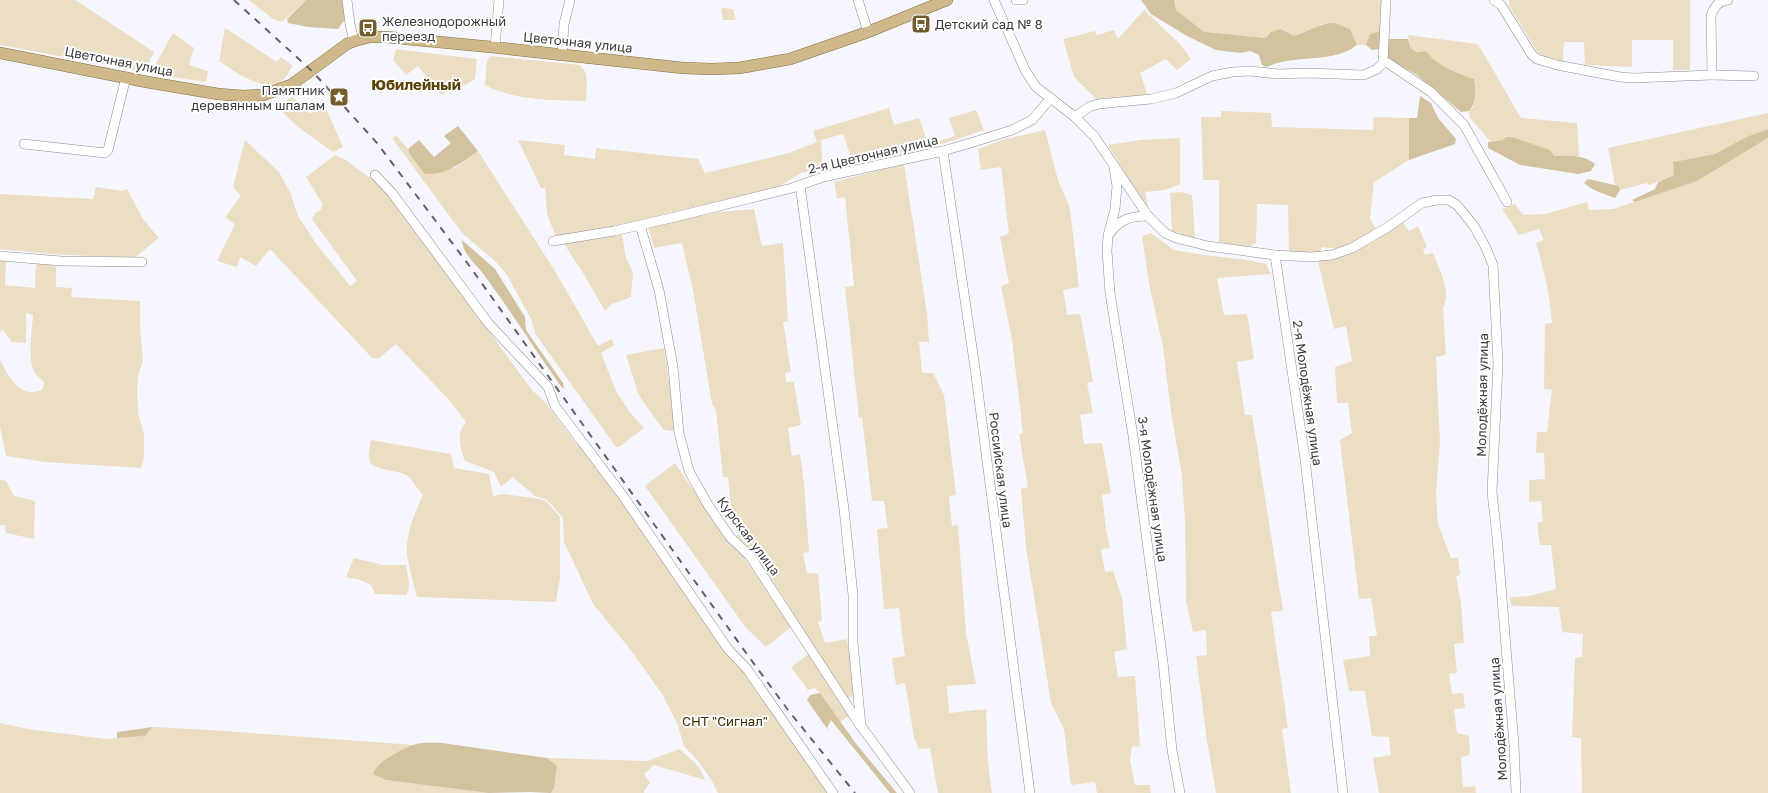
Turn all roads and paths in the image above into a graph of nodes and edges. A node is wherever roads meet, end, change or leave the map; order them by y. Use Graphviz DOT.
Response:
graph roads {
  1 [pos="347,0"];
  2 [pos="499,0"];
  3 [pos="570,0"];
  4 [pos="858,0"];
  5 [pos="947,0"];
  6 [pos="994,0"];
  7 [pos="1016,0"];
  8 [pos="1023,0"];
  9 [pos="1386,0"];
  10 [pos="1494,0"];
  11 [pos="1728,0"];
  12 [pos="868,32"];
  13 [pos="354,40"];
  14 [pos="495,47"];
  15 [pos="0,53"];
  16 [pos="562,55"];
  17 [pos="1383,63"];
  18 [pos="1712,75"];
  19 [pos="1754,76"];
  20 [pos="126,78"];
  21 [pos="1051,98"];
  22 [pos="1074,117"];
  23 [pos="24,144"];
  24 [pos="943,151"];
  25 [pos="1113,163"];
  26 [pos="375,175"];
  27 [pos="800,185"];
  28 [pos="1508,202"];
  29 [pos="1148,216"];
  30 [pos="640,225"];
  31 [pos="1108,236"];
  32 [pos="553,241"];
  33 [pos="1275,255"];
  34 [pos="0,256"];
  35 [pos="142,262"];
  36 [pos="861,726"];
  37 [pos="833,793"];
  38 [pos="910,793"];
  39 [pos="1030,793"];
  40 [pos="1180,793"];
  41 [pos="1343,793"];
  42 [pos="1516,793"];
  1 -- 13 [label="street"];
  2 -- 14 [label="street"];
  3 -- 16 [label="street"];
  4 -- 12 [label="street"];
  5 -- 12 [label="main road, Цветочная улица"];
  6 -- 21 [label="street"];
  7 -- 8 [label="street"];
  9 -- 17 [label="street"];
  10 -- 18 [label="street"];
  11 -- 18 [label="street"];
  12 -- 16 [label="main road, Цветочная улица"];
  13 -- 14 [label="main road, Цветочная улица"];
  13 -- 20 [label="main road, Цветочная улица"];
  14 -- 16 [label="main road, Цветочная улица"];
  15 -- 20 [label="main road, Цветочная улица"];
  17 -- 22 [label="street"];
  17 -- 28 [label="street"];
  18 -- 19 [label="street"];
  20 -- 23 [label="street"];
  21 -- 22 [label="street"];
  21 -- 24 [label="street, 2-я Цветочная улица"];
  22 -- 25 [label="street"];
  24 -- 27 [label="street, 2-я Цветочная улица"];
  24 -- 39 [label="street, Российская улица"];
  25 -- 29 [label="street"];
  25 -- 31 [label="street, 3-я Молодёжная улица"];
  26 -- 37 [label="street"];
  27 -- 30 [label="street, 2-я Цветочная улица"];
  27 -- 36 [label="street"];
  29 -- 31 [label="street"];
  29 -- 33 [label="street"];
  30 -- 32 [label="street, 2-я Цветочная улица"];
  30 -- 36 [label="street, Курская улица"];
  31 -- 40 [label="street, 3-я Молодёжная улица"];
  33 -- 41 [label="street, 2-я Молодёжная улица"];
  33 -- 42 [label="street, Молодёжная улица"];
  34 -- 35 [label="street"];
  36 -- 38 [label="street, Курская улица"];
}
